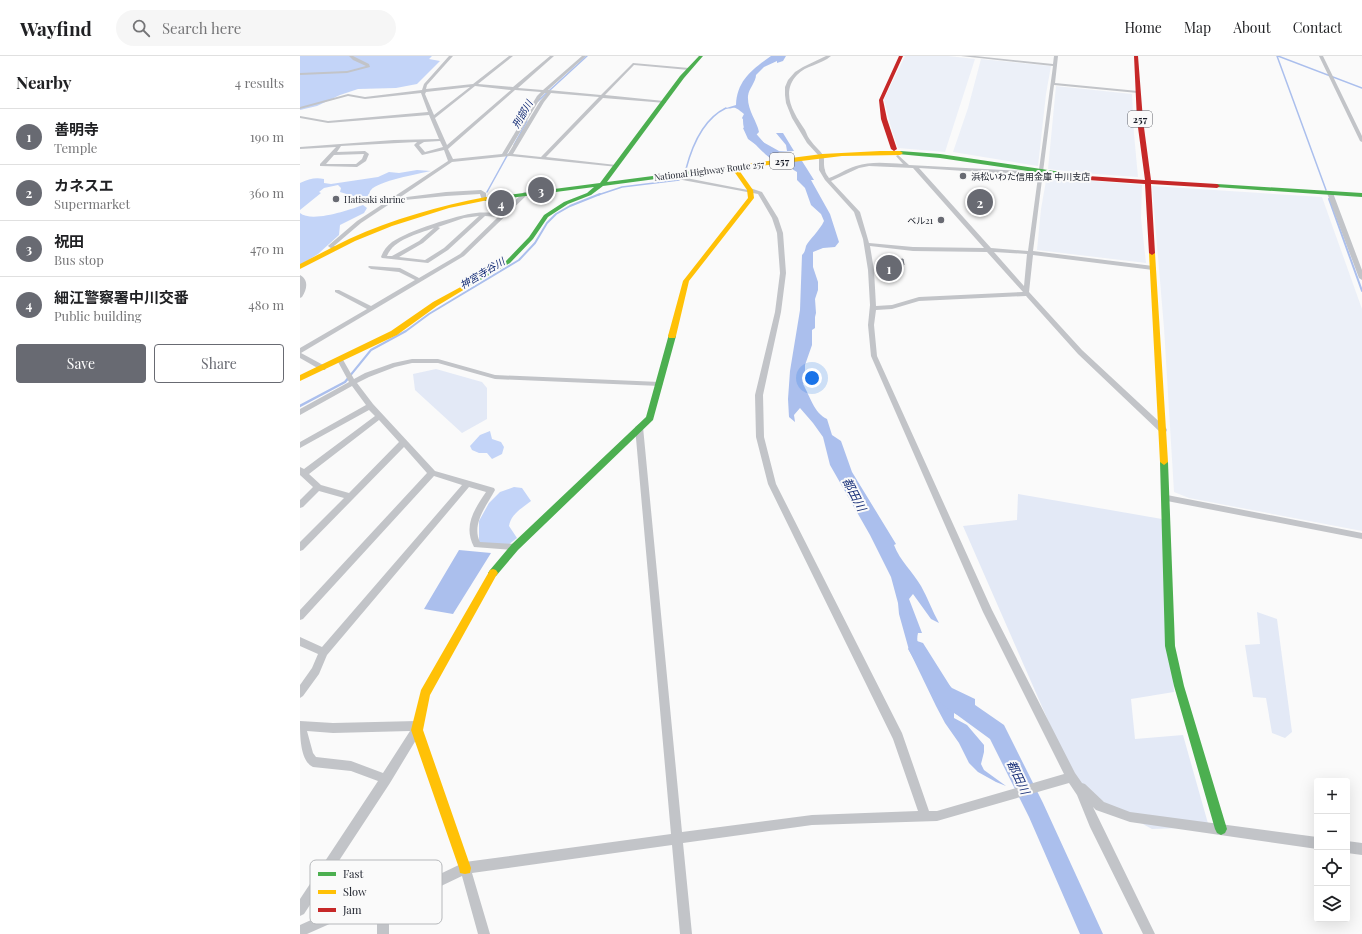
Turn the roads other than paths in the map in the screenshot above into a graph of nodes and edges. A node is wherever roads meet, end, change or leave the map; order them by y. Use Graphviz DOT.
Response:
graph roads {
  1 [pos="351,56"];
  2 [pos="451,56"];
  3 [pos="511,56"];
  4 [pos="552,56"];
  5 [pos="584,56"];
  6 [pos="589,56"];
  7 [pos="701,56"];
  8 [pos="829,56"];
  9 [pos="901,56"];
  10 [pos="963,56"];
  11 [pos="1056,56"];
  12 [pos="1136,56"];
  13 [pos="1321,56"];
  14 [pos="1055,65"];
  15 [pos="689,69"];
  16 [pos="300,74"];
  17 [pos="1052,84"];
  18 [pos="476,85"];
  19 [pos="516,88"];
  20 [pos="424,90"];
  21 [pos="548,91"];
  22 [pos="1138,92"];
  23 [pos="603,96"];
  24 [pos="664,102"];
  25 [pos="300,108"];
  26 [pos="433,116"];
  27 [pos="300,117"];
  28 [pos="423,140"];
  29 [pos="443,140"];
  30 [pos="1362,141"];
  31 [pos="340,145"];
  32 [pos="300,148"];
  33 [pos="446,148"];
  34 [pos="896,152"];
  35 [pos="333,154"];
  36 [pos="508,155"];
  37 [pos="820,156"];
  38 [pos="543,158"];
  39 [pos="452,161"];
  40 [pos="616,166"];
  41 [pos="911,166"];
  42 [pos="734,167"];
  43 [pos="1037,171"];
  44 [pos="674,174"];
  45 [pos="828,180"];
  46 [pos="1148,182"];
  47 [pos="603,183"];
  48 [pos="750,191"];
  49 [pos="526,193"];
  50 [pos="1330,193"];
  51 [pos="1362,196"];
  52 [pos="484,199"];
  53 [pos="391,201"];
  54 [pos="484,214"];
  55 [pos="502,216"];
  56 [pos="440,225"];
  57 [pos="868,244"];
  58 [pos="334,248"];
  59 [pos="989,250"];
  60 [pos="1031,253"];
  61 [pos="393,258"];
  62 [pos="371,267"];
  63 [pos="300,268"];
  64 [pos="1153,268"];
  65 [pos="300,277"];
  66 [pos="1362,278"];
  67 [pos="419,280"];
  68 [pos="337,291"];
  69 [pos="1027,293"];
  70 [pos="300,296"];
  71 [pos="873,308"];
  72 [pos="372,309"];
  73 [pos="300,351"];
  74 [pos="300,355"];
  75 [pos="340,360"];
  76 [pos="323,368"];
  77 [pos="300,378"];
  78 [pos="351,379"];
  79 [pos="660,384"];
  80 [pos="370,406"];
  81 [pos="300,412"];
  82 [pos="379,416"];
  83 [pos="639,427"];
  84 [pos="1163,430"];
  85 [pos="404,442"];
  86 [pos="300,445"];
  87 [pos="302,472"];
  88 [pos="432,473"];
  89 [pos="468,484"];
  90 [pos="318,487"];
  91 [pos="350,497"];
  92 [pos="1167,498"];
  93 [pos="300,505"];
  94 [pos="1362,536"];
  95 [pos="515,547"];
  96 [pos="300,548"];
  97 [pos="300,616"];
  98 [pos="300,640"];
  99 [pos="324,652"];
  100 [pos="300,693"];
  101 [pos="300,726"];
  102 [pos="417,728"];
  103 [pos="300,730"];
  104 [pos="1070,777"];
  105 [pos="386,779"];
  106 [pos="926,816"];
  107 [pos="1221,829"];
  108 [pos="678,837"];
  109 [pos="1314,843"];
  110 [pos="1350,847"];
  111 [pos="1362,849"];
  112 [pos="333,860"];
  113 [pos="465,868"];
  114 [pos="442,880"];
  115 [pos="310,895"];
  116 [pos="300,910"];
  117 [pos="315,924"];
  118 [pos="300,931"];
  119 [pos="484,934"];
  120 [pos="686,934"];
  121 [pos="1148,934"];
  1 -- 16 [label="street"];
  2 -- 20 [label="street"];
  3 -- 18 [label="street"];
  4 -- 19 [label="street"];
  5 -- 21 [label="street"];
  6 -- 21 [label="street"];
  7 -- 15 [label="main road"];
  8 -- 37 [label="street"];
  9 -- 34 [label="main road"];
  10 -- 14 [label="street"];
  11 -- 14 [label="street"];
  12 -- 22 [label="main road, 257"];
  13 -- 30 [label="street"];
  14 -- 17 [label="street"];
  15 -- 23 [label="street"];
  15 -- 24 [label="main road"];
  17 -- 22 [label="street"];
  17 -- 43 [label="street"];
  18 -- 19 [label="street"];
  18 -- 20 [label="street"];
  18 -- 26 [label="street"];
  19 -- 21 [label="street"];
  19 -- 33 [label="street"];
  20 -- 25 [label="street"];
  20 -- 26 [label="street"];
  21 -- 23 [label="street"];
  21 -- 36 [label="street"];
  22 -- 46 [label="main road, 257"];
  23 -- 24 [label="street"];
  23 -- 38 [label="street"];
  24 -- 40 [label="main road"];
  26 -- 27 [label="street"];
  26 -- 29 [label="street"];
  28 -- 29 [label="street"];
  28 -- 31 [label="street"];
  28 -- 33 [label="street"];
  29 -- 33 [label="street"];
  31 -- 32 [label="street"];
  31 -- 35 [label="street"];
  33 -- 39 [label="street"];
  34 -- 41 [label="street"];
  35 -- 35 [label="street"];
  36 -- 38 [label="street"];
  36 -- 39 [label="street"];
  37 -- 42 [label="main road, National Highway Route 257 / 257"];
  37 -- 43 [label="main road, National Highway Route 257 / 257"];
  37 -- 45 [label="street"];
  38 -- 40 [label="street"];
  39 -- 53 [label="street"];
  40 -- 47 [label="main road"];
  41 -- 43 [label="street"];
  41 -- 45 [label="street"];
  41 -- 59 [label="street"];
  42 -- 44 [label="main road, National Highway Route 257 / 257"];
  42 -- 48 [label="main road"];
  43 -- 46 [label="main road, National Highway Route 257 / 257"];
  43 -- 60 [label="street"];
  44 -- 47 [label="main road, National Highway Route 257 / 257"];
  44 -- 48 [label="street"];
  45 -- 57 [label="street"];
  46 -- 50 [label="main road, National Highway Route 257"];
  46 -- 64 [label="main road"];
  47 -- 49 [label="main road, National Highway Route 257 / 257"];
  47 -- 75 [label="main road"];
  48 -- 79 [label="main road"];
  48 -- 106 [label="street"];
  49 -- 52 [label="main road, National Highway Route 257 / 257"];
  49 -- 55 [label="street"];
  50 -- 51 [label="main road, National Highway Route 257"];
  50 -- 66 [label="street"];
  52 -- 53 [label="street"];
  52 -- 58 [label="main road, National Highway Route 257 / 257"];
  53 -- 58 [label="street"];
  54 -- 55 [label="street"];
  54 -- 56 [label="street"];
  54 -- 61 [label="street"];
  55 -- 67 [label="street"];
  56 -- 61 [label="street"];
  56 -- 61 [label="street"];
  57 -- 59 [label="street"];
  57 -- 71 [label="street"];
  58 -- 63 [label="main road, National Highway Route 257 / 257"];
  59 -- 60 [label="street"];
  59 -- 69 [label="street"];
  60 -- 64 [label="street"];
  60 -- 69 [label="street"];
  62 -- 67 [label="street"];
  64 -- 84 [label="main road"];
  65 -- 70 [label="street"];
  67 -- 72 [label="street"];
  68 -- 72 [label="street"];
  69 -- 71 [label="street"];
  69 -- 84 [label="street"];
  71 -- 104 [label="street"];
  72 -- 73 [label="street"];
  74 -- 76 [label="street"];
  75 -- 76 [label="main road"];
  75 -- 78 [label="street"];
  76 -- 77 [label="main road"];
  78 -- 79 [label="street"];
  78 -- 80 [label="street"];
  78 -- 81 [label="street"];
  79 -- 83 [label="main road"];
  80 -- 82 [label="street"];
  80 -- 86 [label="street"];
  82 -- 85 [label="street"];
  82 -- 87 [label="street"];
  83 -- 95 [label="main road"];
  83 -- 108 [label="street"];
  84 -- 92 [label="main road"];
  85 -- 88 [label="street"];
  85 -- 91 [label="street"];
  87 -- 90 [label="street"];
  88 -- 89 [label="street"];
  88 -- 97 [label="street"];
  89 -- 95 [label="street"];
  89 -- 99 [label="street"];
  90 -- 91 [label="street"];
  90 -- 93 [label="street"];
  91 -- 96 [label="street"];
  92 -- 94 [label="street"];
  92 -- 107 [label="main road"];
  95 -- 102 [label="main road"];
  98 -- 99 [label="street"];
  99 -- 100 [label="street"];
  101 -- 102 [label="street"];
  102 -- 105 [label="street"];
  102 -- 113 [label="main road"];
  103 -- 105 [label="street"];
  104 -- 106 [label="street"];
  104 -- 107 [label="street"];
  104 -- 121 [label="street"];
  105 -- 112 [label="street"];
  106 -- 108 [label="street"];
  107 -- 109 [label="street"];
  108 -- 113 [label="street"];
  108 -- 120 [label="street"];
  110 -- 111 [label="street"];
  113 -- 114 [label="street"];
  113 -- 119 [label="street"];
  115 -- 116 [label="street"];
  117 -- 118 [label="street"];
}
